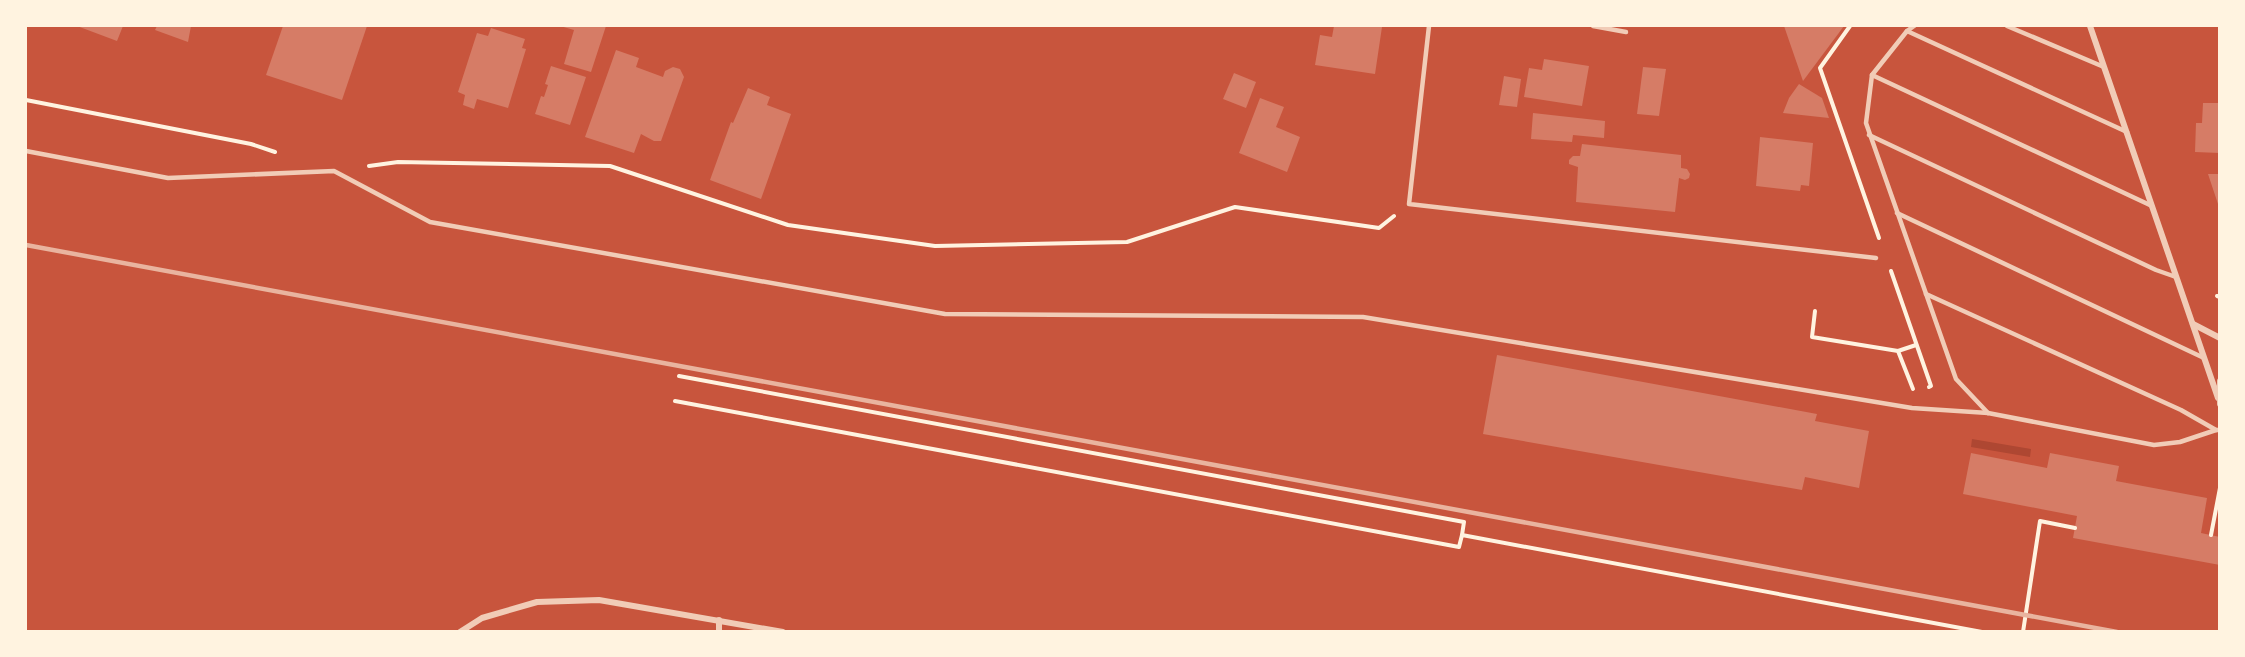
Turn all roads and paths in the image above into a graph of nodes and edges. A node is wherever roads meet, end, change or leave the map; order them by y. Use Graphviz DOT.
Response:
graph roads {
  1 [pos="1429,26"];
  2 [pos="1593,26"];
  3 [pos="1850,26"];
  4 [pos="1914,26"];
  5 [pos="2007,26"];
  6 [pos="2090,26"];
  7 [pos="1907,31"];
  8 [pos="1626,32"];
  9 [pos="2104,67"];
  10 [pos="1872,75"];
  11 [pos="26,100"];
  12 [pos="2127,132"];
  13 [pos="1869,135"];
  14 [pos="26,150"];
  15 [pos="282,154"];
  16 [pos="334,171"];
  17 [pos="1409,204"];
  18 [pos="2152,207"];
  19 [pos="1897,213"];
  20 [pos="1883,248"];
  21 [pos="1876,258"];
  22 [pos="1890,270"];
  23 [pos="2176,277"];
  24 [pos="1926,294"];
  25 [pos="1815,311"];
  26 [pos="2193,324"];
  27 [pos="2220,338"];
  28 [pos="1916,345"];
  29 [pos="1898,351"];
  30 [pos="2205,358"];
  31 [pos="679,376"];
  32 [pos="2220,381"];
  33 [pos="1913,390"];
  34 [pos="675,401"];
  35 [pos="2219,401"];
  36 [pos="1912,408"];
  37 [pos="1988,413"];
  38 [pos="2218,430"];
  39 [pos="2220,488"];
  40 [pos="2075,528"];
  41 [pos="1462,535"];
  42 [pos="2211,535"];
  43 [pos="719,620"];
  44 [pos="460,632"];
  45 [pos="719,632"];
  46 [pos="783,632"];
  47 [pos="1982,632"];
  48 [pos="2023,632"];
  1 -- 17 [label="lane"];
  2 -- 8 [label="lane"];
  3 -- 20 [label="path"];
  4 -- 7 [label="lane"];
  5 -- 9 [label="lane"];
  6 -- 9 [label="street"];
  7 -- 10 [label="lane"];
  7 -- 12 [label="lane"];
  9 -- 12 [label="street"];
  10 -- 13 [label="lane"];
  10 -- 18 [label="lane"];
  11 -- 15 [label="path"];
  12 -- 18 [label="street"];
  13 -- 19 [label="lane"];
  13 -- 23 [label="lane"];
  14 -- 16 [label="lane"];
  16 -- 17 [label="path"];
  16 -- 36 [label="lane"];
  17 -- 21 [label="lane"];
  18 -- 23 [label="street"];
  19 -- 24 [label="lane"];
  19 -- 30 [label="lane"];
  22 -- 28 [label="path"];
  23 -- 26 [label="street"];
  24 -- 37 [label="lane"];
  24 -- 38 [label="lane"];
  25 -- 29 [label="path"];
  26 -- 27 [label="street"];
  26 -- 30 [label="street"];
  28 -- 29 [label="path"];
  28 -- 33 [label="path"];
  29 -- 33 [label="path"];
  30 -- 35 [label="street"];
  31 -- 41 [label="path"];
  32 -- 35 [label="street"];
  33 -- 36 [label="path"];
  34 -- 41 [label="path"];
  36 -- 37 [label="lane"];
  37 -- 38 [label="lane"];
  39 -- 42 [label="path"];
  40 -- 48 [label="path"];
  41 -- 47 [label="path"];
  43 -- 44 [label="street"];
  43 -- 45 [label="street"];
  43 -- 46 [label="street"];
}
